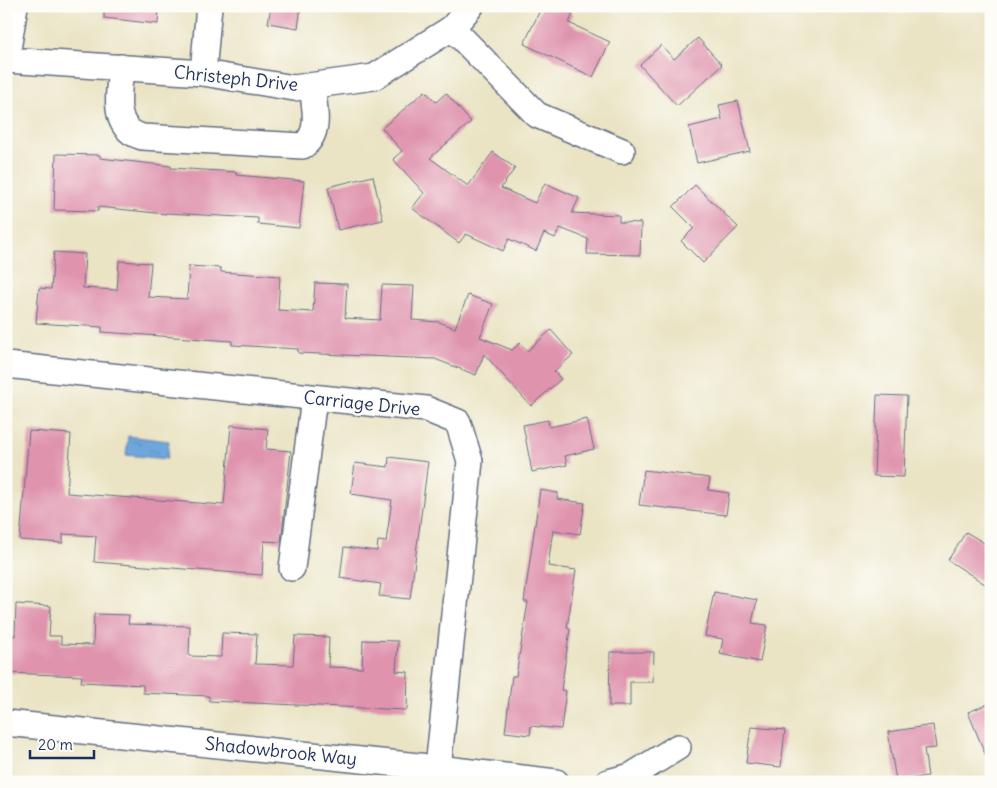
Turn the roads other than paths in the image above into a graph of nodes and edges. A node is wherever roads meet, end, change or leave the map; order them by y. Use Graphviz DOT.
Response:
graph roads {
  1 [pos="15,6"];
  2 [pos="209,6"];
  3 [pos="471,6"];
  4 [pos="452,28"];
  5 [pos="6,61"];
  6 [pos="121,67"];
  7 [pos="203,73"];
  8 [pos="312,86"];
  9 [pos="622,151"];
  10 [pos="6,366"];
  11 [pos="314,398"];
  12 [pos="292,568"];
  13 [pos="6,723"];
  14 [pos="678,746"];
  15 [pos="438,768"];
  16 [pos="556,782"];
  17 [pos="608,782"];
  1 -- 5 [label="street"];
  2 -- 7 [label="street"];
  3 -- 4 [label="street, Christeph Drive"];
  4 -- 8 [label="street, Christeph Drive"];
  4 -- 9 [label="street"];
  5 -- 6 [label="street, Christeph Drive"];
  6 -- 7 [label="street, Christeph Drive"];
  6 -- 8 [label="street"];
  7 -- 8 [label="street, Christeph Drive"];
  10 -- 11 [label="street, Carriage Drive"];
  11 -- 12 [label="street"];
  11 -- 15 [label="street, Carriage Drive"];
  13 -- 15 [label="street, Shadowbrook Way"];
  14 -- 17 [label="street"];
  15 -- 16 [label="street, Shadowbrook Way"];
}
